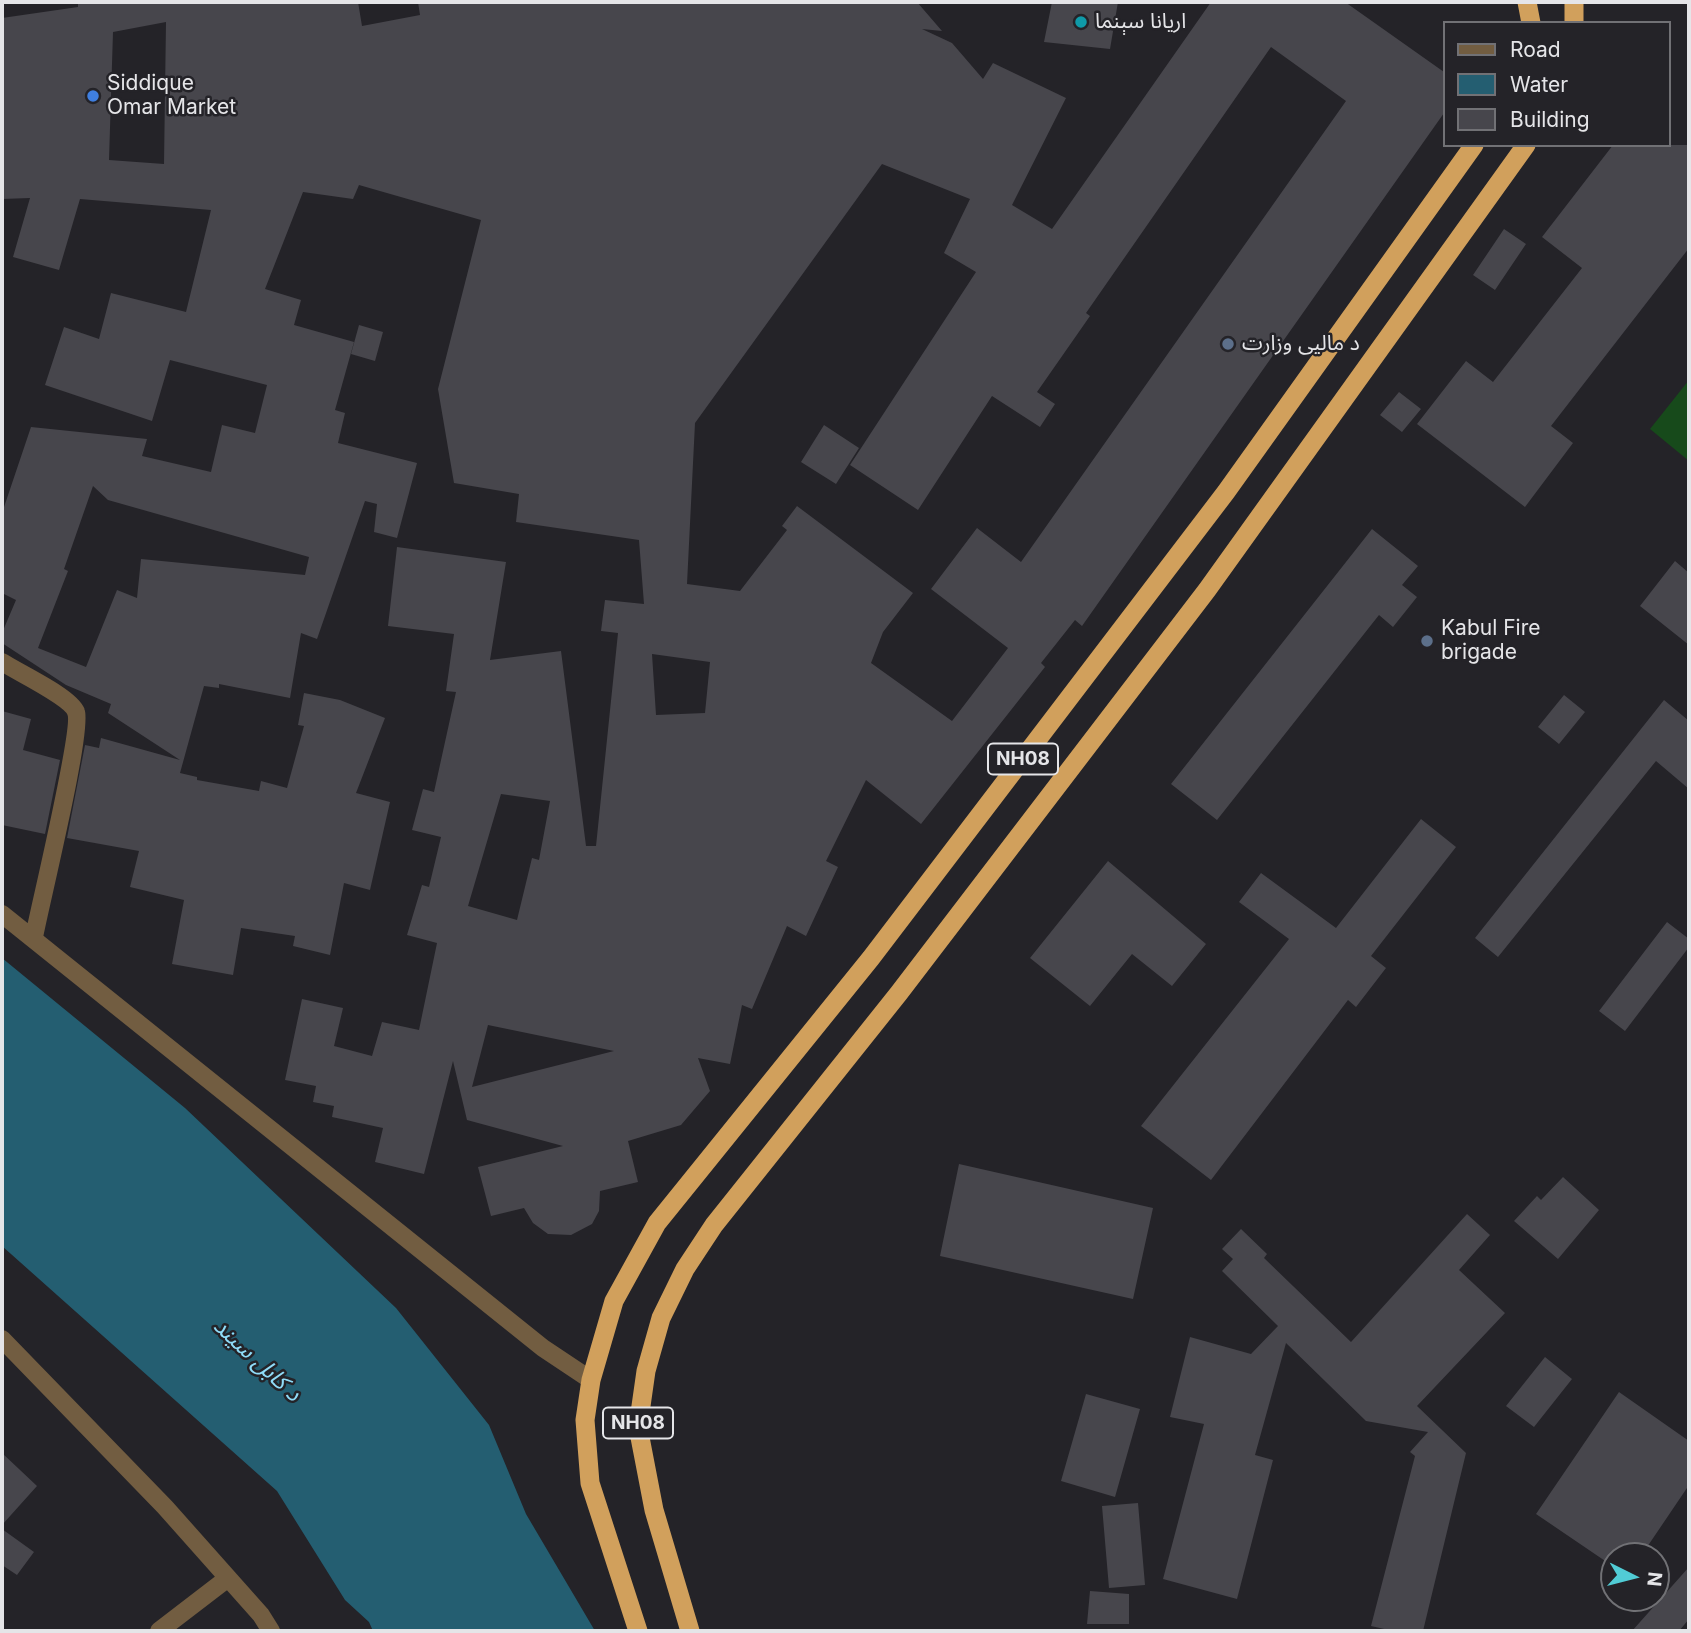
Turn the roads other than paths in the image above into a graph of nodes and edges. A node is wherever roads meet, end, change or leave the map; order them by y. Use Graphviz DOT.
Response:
graph roads {
  1 [pos="1527,2"];
  2 [pos="1574,2"];
  3 [pos="1531,21"];
  4 [pos="1574,21"];
  5 [pos="1473,147"];
  6 [pos="1525,147"];
  7 [pos="2,662"];
  8 [pos="2,914"];
  9 [pos="34,937"];
  10 [pos="2,1339"];
  11 [pos="592,1380"];
  12 [pos="228,1578"];
  13 [pos="159,1631"];
  14 [pos="271,1631"];
  15 [pos="638,1631"];
  16 [pos="690,1631"];
  1 -- 3 [label="highway"];
  2 -- 4 [label="highway"];
  5 -- 11 [label="highway, NH08"];
  6 -- 16 [label="highway, NH08"];
  7 -- 9 [label="street"];
  8 -- 9 [label="street"];
  9 -- 11 [label="street"];
  10 -- 12 [label="street"];
  11 -- 15 [label="highway, NH08"];
  12 -- 13 [label="street"];
  12 -- 14 [label="street"];
}
